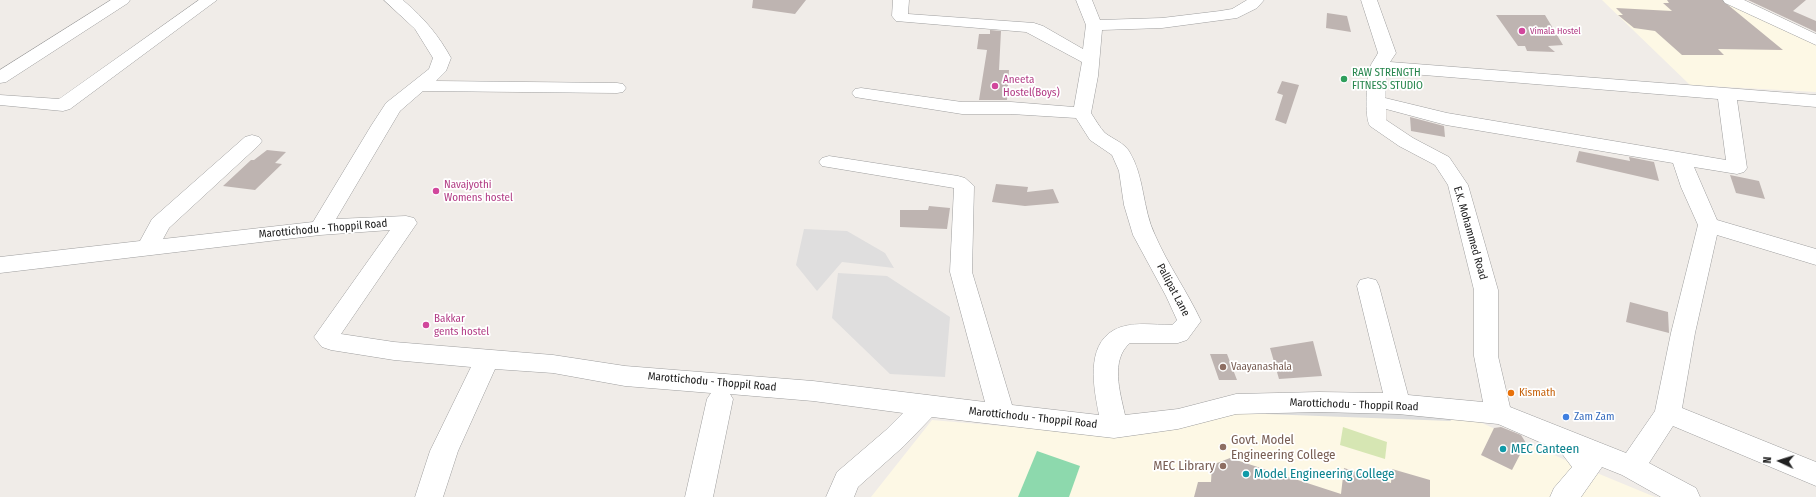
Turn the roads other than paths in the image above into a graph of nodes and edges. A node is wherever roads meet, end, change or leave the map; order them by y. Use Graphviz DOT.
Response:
graph roads {
  1 [pos="122,0"];
  2 [pos="209,0"];
  3 [pos="392,0"];
  4 [pos="900,0"];
  5 [pos="1084,0"];
  6 [pos="1256,0"];
  7 [pos="1369,0"];
  8 [pos="1730,0"];
  9 [pos="1094,25"];
  10 [pos="1816,40"];
  11 [pos="1091,60"];
  12 [pos="1379,66"];
  13 [pos="0,78"];
  14 [pos="420,86"];
  15 [pos="617,88"];
  16 [pos="861,93"];
  17 [pos="1727,94"];
  18 [pos="0,100"];
  19 [pos="1376,101"];
  20 [pos="1816,101"];
  21 [pos="1082,112"];
  22 [pos="252,141"];
  23 [pos="1681,159"];
  24 [pos="830,162"];
  25 [pos="1709,225"];
  26 [pos="320,228"];
  27 [pos="148,248"];
  28 [pos="1816,256"];
  29 [pos="1,266"];
  30 [pos="1368,286"];
  31 [pos="487,359"];
  32 [pos="720,399"];
  33 [pos="1398,404"];
  34 [pos="926,406"];
  35 [pos="1668,413"];
  36 [pos="1498,414"];
  37 [pos="1002,415"];
  38 [pos="1114,427"];
  39 [pos="1569,443"];
  40 [pos="1632,467"];
  41 [pos="1816,474"];
  42 [pos="429,497"];
  43 [pos="700,497"];
  44 [pos="840,497"];
  45 [pos="1564,497"];
  46 [pos="1686,497"];
  1 -- 13 [label="street"];
  2 -- 18 [label="street"];
  3 -- 14 [label="street"];
  4 -- 11 [label="street"];
  5 -- 9 [label="street"];
  6 -- 9 [label="street"];
  7 -- 12 [label="street, E.K. Mohammed Road"];
  8 -- 10 [label="street"];
  9 -- 11 [label="street"];
  11 -- 21 [label="street"];
  12 -- 17 [label="street"];
  12 -- 19 [label="street, E.K. Mohammed Road"];
  14 -- 15 [label="street"];
  14 -- 26 [label="street"];
  16 -- 21 [label="street"];
  17 -- 20 [label="street"];
  17 -- 23 [label="street"];
  19 -- 23 [label="street"];
  19 -- 36 [label="street, E.K. Mohammed Road"];
  21 -- 38 [label="street, Pallipat Lane"];
  22 -- 27 [label="street"];
  23 -- 25 [label="street"];
  24 -- 37 [label="street"];
  25 -- 28 [label="street"];
  25 -- 35 [label="street"];
  26 -- 27 [label="street, Marottichodu - Thoppil Road"];
  26 -- 31 [label="street, Marottichodu - Thoppil Road"];
  27 -- 29 [label="street, Marottichodu - Thoppil Road"];
  30 -- 33 [label="street"];
  31 -- 34 [label="street, Marottichodu - Thoppil Road"];
  31 -- 42 [label="street"];
  32 -- 43 [label="street"];
  33 -- 36 [label="street, Marottichodu - Thoppil Road"];
  33 -- 38 [label="street, Marottichodu - Thoppil Road"];
  34 -- 37 [label="street, Marottichodu - Thoppil Road"];
  34 -- 44 [label="street"];
  35 -- 40 [label="street"];
  35 -- 41 [label="street"];
  36 -- 39 [label="street, Marottichodu - Thoppil Road"];
  37 -- 38 [label="street, Marottichodu - Thoppil Road"];
  39 -- 40 [label="street"];
  39 -- 45 [label="street, Marottichodu - Thoppil Road"];
  40 -- 46 [label="street"];
}
